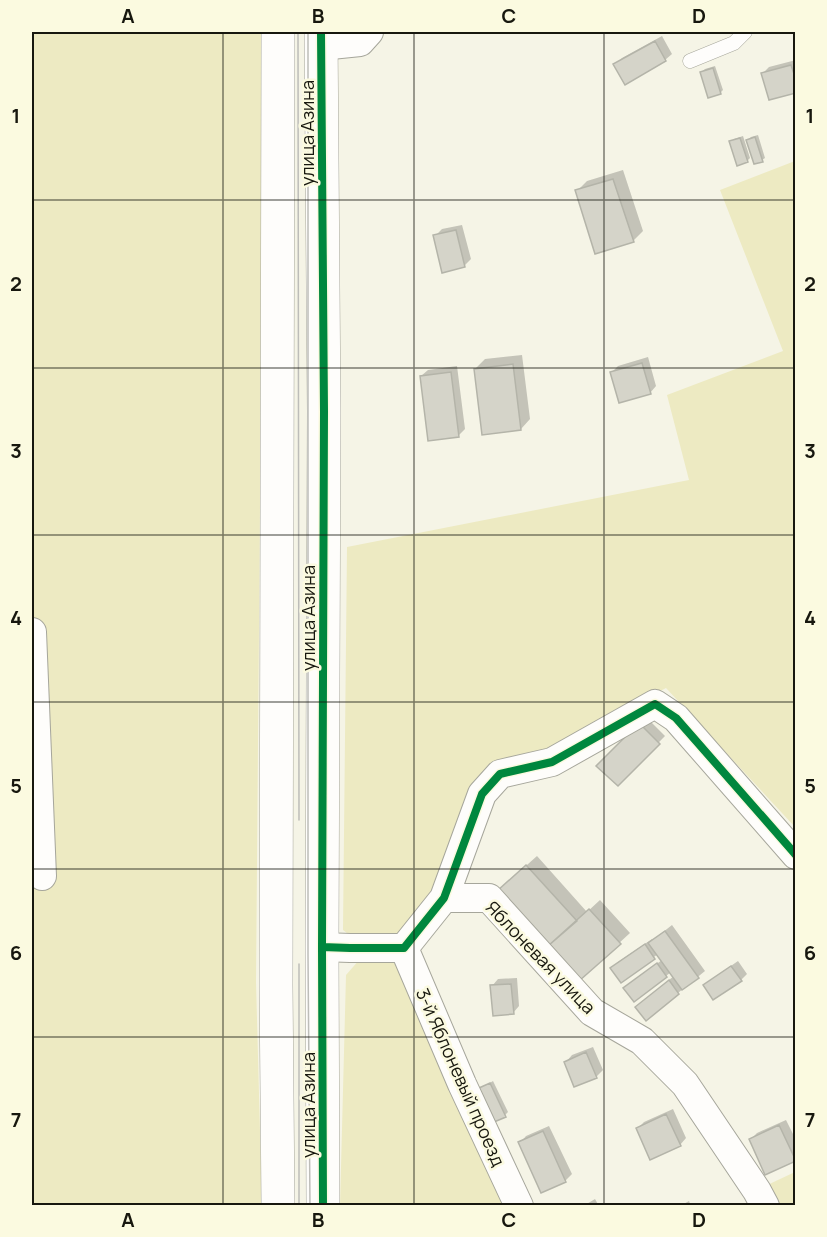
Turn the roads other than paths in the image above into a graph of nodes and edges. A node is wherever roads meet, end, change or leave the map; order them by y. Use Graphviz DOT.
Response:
graph roads {
  1 [pos="278,32"];
  2 [pos="369,32"];
  3 [pos="745,32"];
  4 [pos="321,38"];
  5 [pos="690,61"];
  6 [pos="32,632"];
  7 [pos="795,855"];
  8 [pos="42,876"];
  9 [pos="444,898"];
  10 [pos="322,947"];
  11 [pos="404,948"];
  12 [pos="278,1206"];
  13 [pos="323,1206"];
  14 [pos="519,1206"];
  15 [pos="765,1206"];
  1 -- 12 [label="street, улица Азина"];
  2 -- 4 [label="street"];
  3 -- 5 [label="lane"];
  4 -- 10 [label="street, улица Азина"];
  6 -- 8 [label="street"];
  7 -- 9 [label="street"];
  9 -- 11 [label="street"];
  9 -- 15 [label="street, Яблоневая улица"];
  10 -- 11 [label="street"];
  10 -- 13 [label="street, улица Азина"];
  11 -- 14 [label="street, 3-й Яблоневый проезд"];
}
